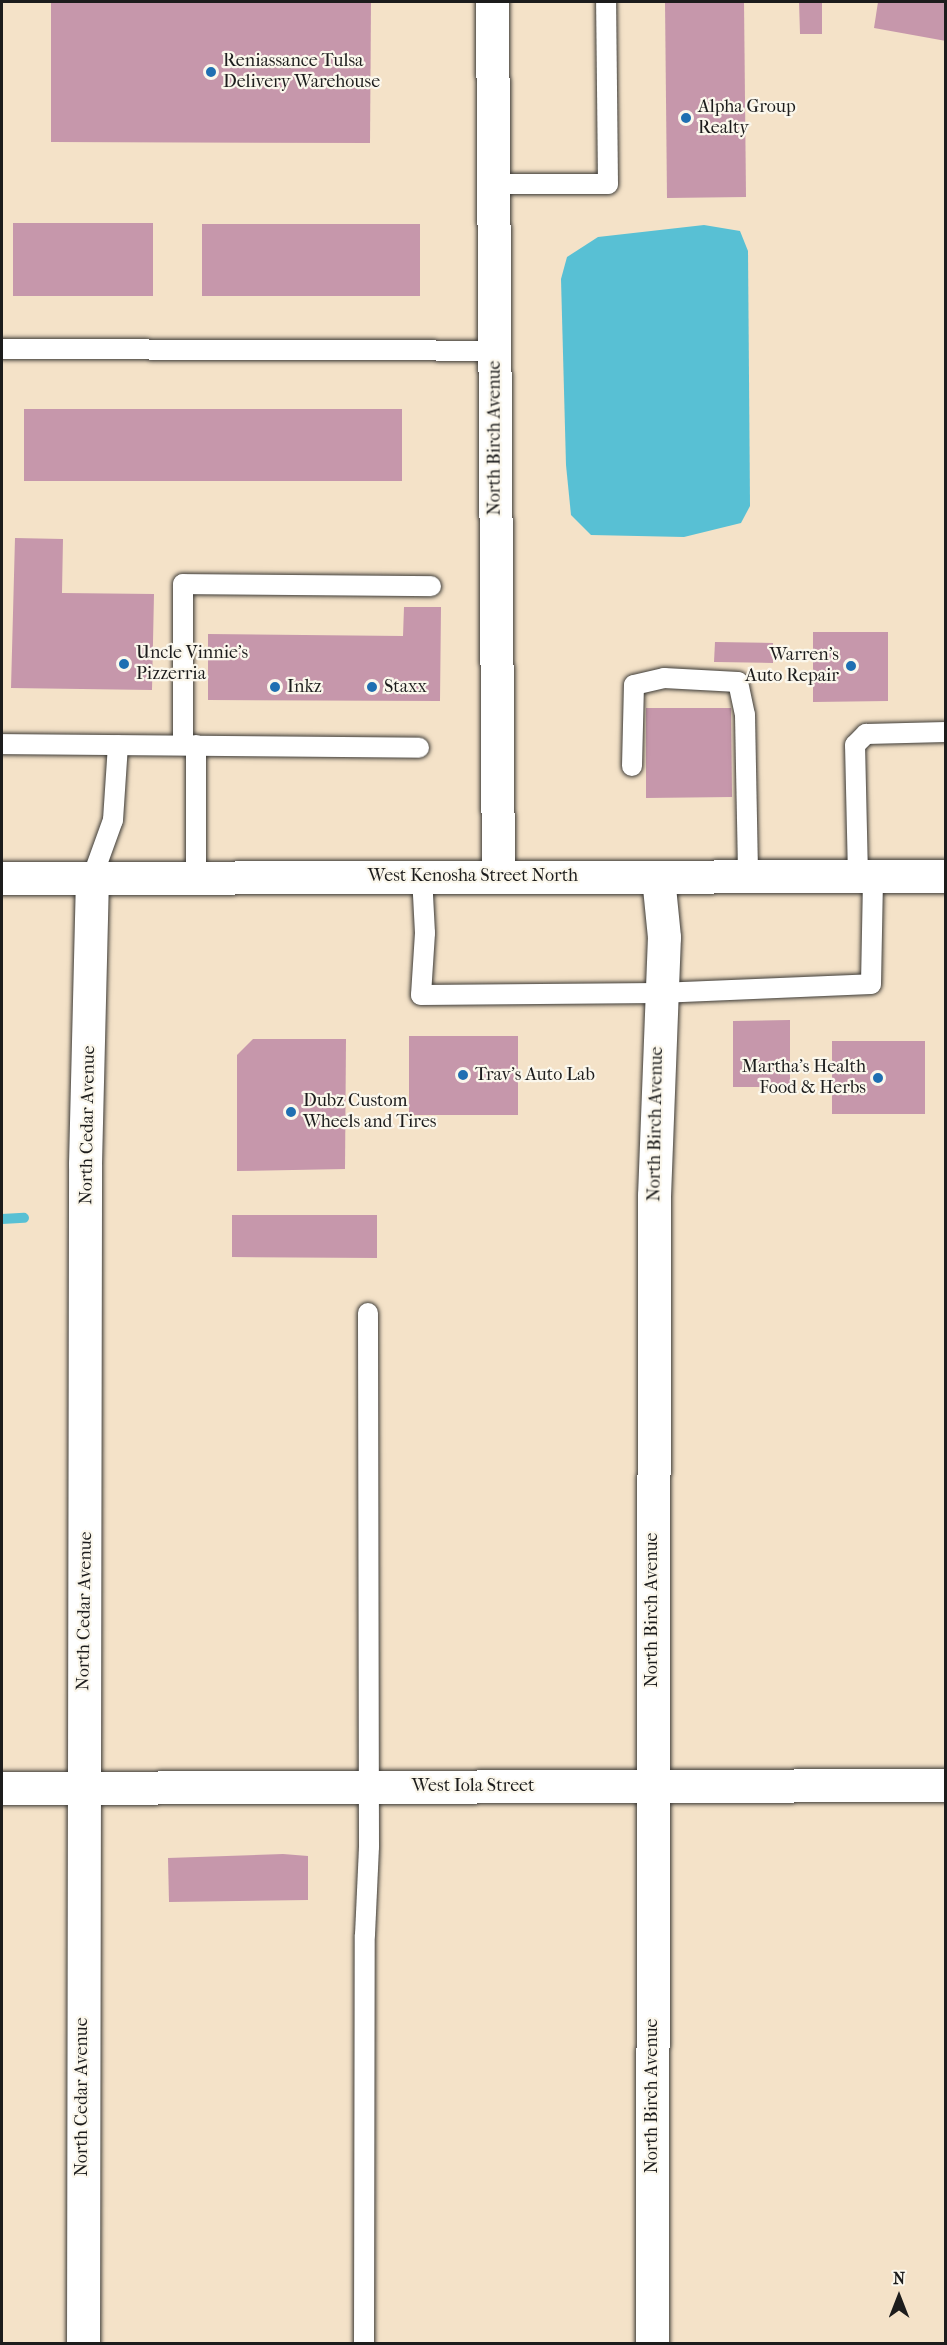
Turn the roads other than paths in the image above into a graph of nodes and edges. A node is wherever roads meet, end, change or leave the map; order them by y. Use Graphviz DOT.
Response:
graph roads {
  1 [pos="492,2"];
  2 [pos="606,2"];
  3 [pos="493,184"];
  4 [pos="2,349"];
  5 [pos="495,351"];
  6 [pos="431,586"];
  7 [pos="945,732"];
  8 [pos="2,744"];
  9 [pos="118,745"];
  10 [pos="189,746"];
  11 [pos="419,748"];
  12 [pos="632,765"];
  13 [pos="498,875"];
  14 [pos="422,876"];
  15 [pos="748,876"];
  16 [pos="866,876"];
  17 [pos="945,876"];
  18 [pos="196,877"];
  19 [pos="658,877"];
  20 [pos="2,878"];
  21 [pos="92,878"];
  22 [pos="659,993"];
  23 [pos="368,1313"];
  24 [pos="369,1785"];
  25 [pos="945,1785"];
  26 [pos="653,1787"];
  27 [pos="2,1788"];
  28 [pos="82,1790"];
  29 [pos="83,2343"];
  30 [pos="364,2343"];
  31 [pos="652,2343"];
  1 -- 3 [label="street, North Birch Avenue"];
  2 -- 3 [label="lane"];
  3 -- 5 [label="street, North Birch Avenue"];
  4 -- 5 [label="lane"];
  5 -- 13 [label="street, North Birch Avenue"];
  6 -- 10 [label="lane"];
  7 -- 16 [label="lane"];
  8 -- 9 [label="lane"];
  9 -- 10 [label="lane"];
  9 -- 21 [label="lane"];
  10 -- 11 [label="lane"];
  10 -- 18 [label="lane"];
  12 -- 15 [label="lane"];
  13 -- 14 [label="street, West Kenosha Street North"];
  13 -- 19 [label="street, West Kenosha Street North"];
  14 -- 18 [label="street, West Kenosha Street North"];
  14 -- 22 [label="lane"];
  15 -- 16 [label="street, West Kenosha Street North"];
  15 -- 19 [label="street, West Kenosha Street North"];
  16 -- 17 [label="street, West Kenosha Street North"];
  16 -- 22 [label="lane"];
  18 -- 21 [label="street, West Kenosha Street North"];
  19 -- 22 [label="street, North Birch Avenue"];
  20 -- 21 [label="street, West Kenosha Street North"];
  21 -- 28 [label="street, North Cedar Avenue"];
  22 -- 26 [label="street, North Birch Avenue"];
  23 -- 24 [label="lane"];
  24 -- 26 [label="street, West Iola Street"];
  24 -- 28 [label="street, West Iola Street"];
  24 -- 30 [label="lane"];
  25 -- 26 [label="street, West Iola Street"];
  26 -- 31 [label="street, North Birch Avenue"];
  27 -- 28 [label="street, West Iola Street"];
  28 -- 29 [label="street, North Cedar Avenue"];
}
